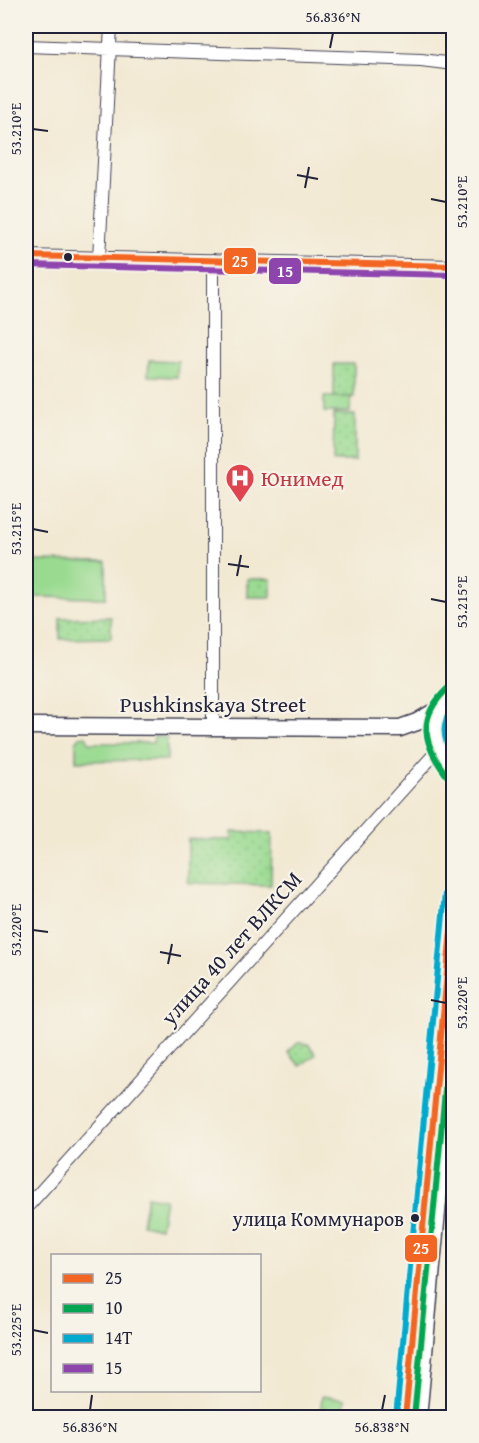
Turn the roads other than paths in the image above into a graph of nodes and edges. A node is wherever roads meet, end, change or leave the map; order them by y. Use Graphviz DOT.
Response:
graph roads {
  1 [pos="111,26"];
  2 [pos="26,46"];
  3 [pos="110,49"];
  4 [pos="453,64"];
  5 [pos="26,256"];
  6 [pos="99,258"];
  7 [pos="213,260"];
  8 [pos="453,266"];
  9 [pos="453,694"];
  10 [pos="442,707"];
  11 [pos="26,726"];
  12 [pos="213,727"];
  13 [pos="400,728"];
  14 [pos="439,749"];
  15 [pos="452,767"];
  16 [pos="453,894"];
  17 [pos="453,1027"];
  18 [pos="439,1183"];
  19 [pos="26,1208"];
  20 [pos="405,1418"];
  21 [pos="418,1418"];
  1 -- 3 [label="street"];
  2 -- 3 [label="street"];
  3 -- 4 [label="street"];
  3 -- 6 [label="street"];
  5 -- 6 [label="street"];
  6 -- 7 [label="street"];
  7 -- 8 [label="street"];
  7 -- 12 [label="street"];
  9 -- 10 [label="main road"];
  10 -- 13 [label="main road, Pushkinskaya Street"];
  10 -- 14 [label="main road"];
  11 -- 12 [label="main road, Pushkinskaya Street"];
  12 -- 13 [label="main road, Pushkinskaya Street"];
  13 -- 14 [label="main road, Pushkinskaya Street"];
  14 -- 15 [label="main road"];
  14 -- 19 [label="street, улица 40 лет ВЛКСМ"];
  16 -- 18 [label="main road"];
  17 -- 18 [label="main road"];
  18 -- 20 [label="main road"];
  18 -- 21 [label="main road"];
}
